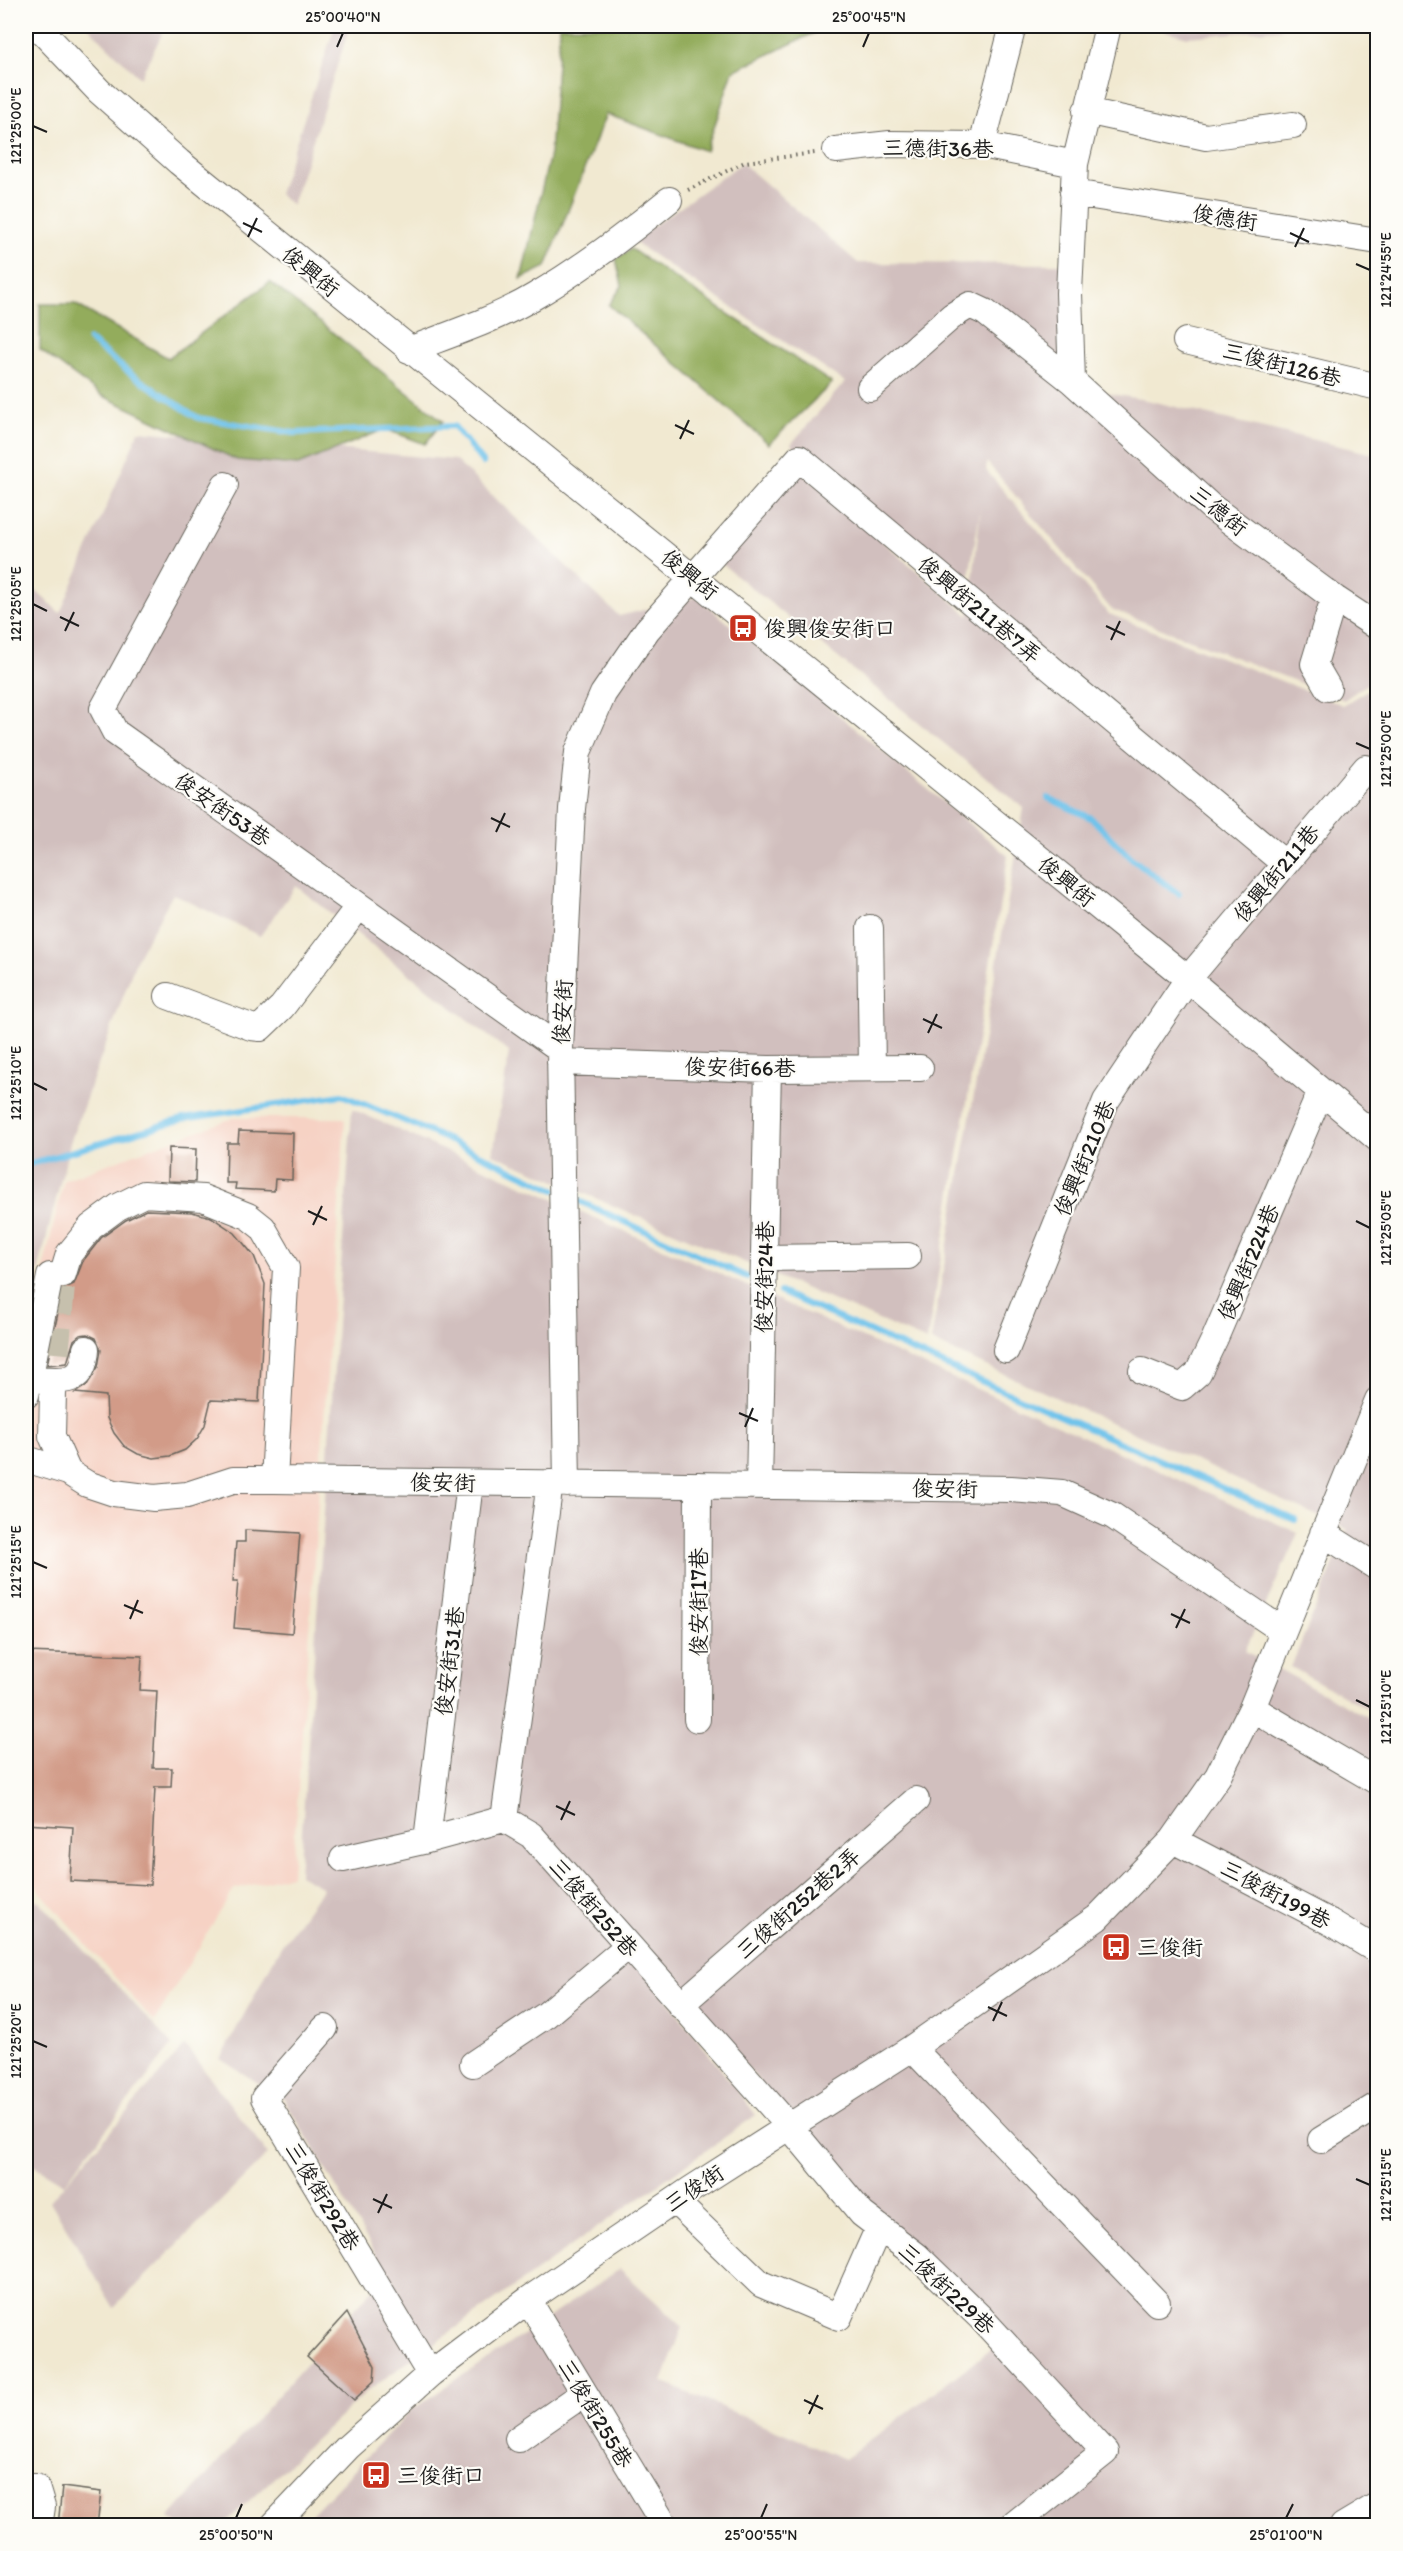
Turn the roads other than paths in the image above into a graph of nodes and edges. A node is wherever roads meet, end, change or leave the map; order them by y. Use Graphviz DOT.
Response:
graph roads {
  1 [pos="37,26"];
  2 [pos="1013,26"];
  3 [pos="1108,26"];
  4 [pos="1086,111"];
  5 [pos="1293,125"];
  6 [pos="982,145"];
  7 [pos="836,150"];
  8 [pos="1075,164"];
  9 [pos="1073,193"];
  10 [pos="669,200"];
  11 [pos="1377,241"];
  12 [pos="1186,340"];
  13 [pos="409,350"];
  14 [pos="1072,381"];
  15 [pos="1377,387"];
  16 [pos="870,388"];
  17 [pos="225,485"];
  18 [pos="693,576"];
  19 [pos="1334,598"];
  20 [pos="1377,627"];
  21 [pos="1328,688"];
  22 [pos="1366,768"];
  23 [pos="1284,863"];
  24 [pos="359,906"];
  25 [pos="870,928"];
  26 [pos="1188,979"];
  27 [pos="168,996"];
  28 [pos="560,1055"];
  29 [pos="872,1068"];
  30 [pos="920,1068"];
  31 [pos="768,1069"];
  32 [pos="1321,1091"];
  33 [pos="1377,1139"];
  34 [pos="908,1256"];
  35 [pos="764,1258"];
  36 [pos="86,1349"];
  37 [pos="1006,1350"];
  38 [pos="1142,1371"];
  39 [pos="27,1387"];
  40 [pos="53,1392"];
  41 [pos="1377,1400"];
  42 [pos="26,1459"];
  43 [pos="68,1472"];
  44 [pos="274,1480"];
  45 [pos="470,1483"];
  46 [pos="558,1483"];
  47 [pos="698,1485"];
  48 [pos="759,1486"];
  49 [pos="1323,1533"];
  50 [pos="1377,1568"];
  51 [pos="1283,1631"];
  52 [pos="1252,1708"];
  53 [pos="697,1719"];
  54 [pos="1377,1782"];
  55 [pos="916,1800"];
  56 [pos="504,1819"];
  57 [pos="427,1840"];
  58 [pos="1173,1840"];
  59 [pos="343,1859"];
  60 [pos="628,1946"];
  61 [pos="1377,1951"];
  62 [pos="680,2005"];
  63 [pos="325,2028"];
  64 [pos="912,2048"];
  65 [pos="473,2064"];
  66 [pos="1377,2105"];
  67 [pos="789,2126"];
  68 [pos="1321,2140"];
  69 [pos="675,2201"];
  70 [pos="879,2227"];
  71 [pos="528,2300"];
  72 [pos="1157,2303"];
  73 [pos="430,2374"];
  74 [pos="583,2394"];
  75 [pos="518,2439"];
  76 [pos="26,2487"];
  77 [pos="1377,2505"];
  78 [pos="39,2526"];
  79 [pos="273,2526"];
  80 [pos="665,2526"];
  81 [pos="1012,2526"];
  82 [pos="1343,2526"];
  1 -- 13 [label="street, 俊興街"];
  2 -- 6 [label="street"];
  3 -- 4 [label="street"];
  4 -- 5 [label="street"];
  4 -- 8 [label="street"];
  6 -- 7 [label="street, 三德街36巷"];
  6 -- 8 [label="street, 三德街36巷"];
  8 -- 9 [label="street"];
  9 -- 11 [label="street, 俊德街"];
  9 -- 14 [label="street"];
  10 -- 13 [label="street"];
  12 -- 15 [label="street, 三俊街126巷"];
  13 -- 18 [label="street, 俊興街"];
  14 -- 16 [label="street, 三德街"];
  14 -- 19 [label="street, 三德街"];
  17 -- 24 [label="street, 俊安街53巷"];
  18 -- 23 [label="street, 俊興街211巷7弄"];
  18 -- 26 [label="street, 俊興街"];
  18 -- 28 [label="street, 俊安街"];
  19 -- 20 [label="street, 三德街"];
  19 -- 21 [label="street"];
  22 -- 23 [label="street, 俊興街211巷"];
  23 -- 26 [label="street, 俊興街211巷"];
  24 -- 27 [label="street"];
  24 -- 28 [label="street, 俊安街53巷"];
  25 -- 29 [label="street"];
  26 -- 32 [label="street, 俊興街"];
  26 -- 37 [label="street, 俊興街210巷"];
  28 -- 31 [label="street, 俊安街66巷"];
  28 -- 46 [label="street, 俊安街"];
  29 -- 30 [label="street, 俊安街66巷"];
  29 -- 31 [label="street, 俊安街66巷"];
  31 -- 35 [label="street, 俊安街24巷"];
  32 -- 33 [label="street, 俊興街"];
  32 -- 38 [label="street, 俊興街224巷"];
  34 -- 35 [label="street"];
  35 -- 48 [label="street, 俊安街24巷"];
  36 -- 39 [label="street"];
  39 -- 44 [label="street"];
  40 -- 43 [label="street"];
  41 -- 49 [label="street, 三俊街"];
  42 -- 43 [label="street, 俊安街"];
  43 -- 44 [label="street, 俊安街"];
  44 -- 45 [label="street, 俊安街"];
  45 -- 46 [label="street, 俊安街"];
  45 -- 57 [label="street, 俊安街31巷"];
  46 -- 47 [label="street, 俊安街"];
  46 -- 56 [label="street"];
  47 -- 48 [label="street, 俊安街"];
  47 -- 53 [label="street, 俊安街17巷"];
  48 -- 51 [label="street, 俊安街"];
  49 -- 50 [label="street"];
  49 -- 51 [label="street, 三俊街"];
  51 -- 52 [label="street, 三俊街"];
  52 -- 54 [label="street"];
  52 -- 58 [label="street, 三俊街"];
  55 -- 62 [label="street, 三俊街252巷2弄"];
  56 -- 57 [label="street"];
  56 -- 60 [label="street, 三俊街252巷"];
  57 -- 59 [label="street"];
  58 -- 61 [label="street, 三俊街199巷"];
  58 -- 64 [label="street, 三俊街"];
  60 -- 62 [label="street, 三俊街252巷"];
  60 -- 65 [label="street"];
  62 -- 67 [label="street, 三俊街252巷"];
  63 -- 73 [label="street, 三俊街292巷"];
  64 -- 67 [label="street, 三俊街"];
  64 -- 72 [label="street"];
  66 -- 68 [label="street"];
  67 -- 69 [label="street, 三俊街"];
  67 -- 70 [label="street, 三俊街229巷"];
  69 -- 70 [label="street"];
  69 -- 71 [label="street, 三俊街"];
  70 -- 81 [label="street, 三俊街229巷"];
  71 -- 73 [label="street, 三俊街"];
  71 -- 74 [label="street, 三俊街255巷"];
  73 -- 79 [label="street, 三俊街"];
  74 -- 75 [label="street"];
  74 -- 80 [label="street, 三俊街255巷"];
  76 -- 78 [label="street"];
  77 -- 82 [label="street"];
}
